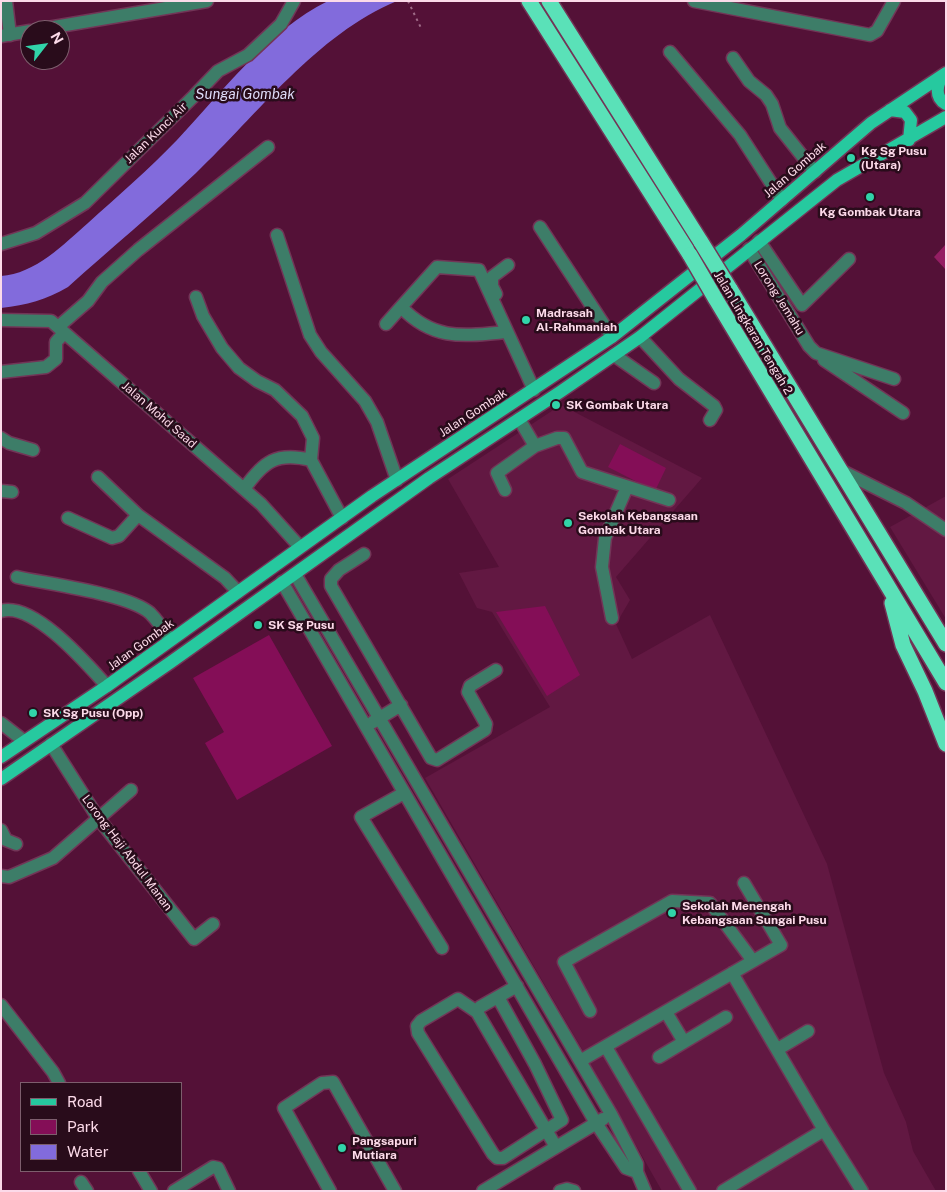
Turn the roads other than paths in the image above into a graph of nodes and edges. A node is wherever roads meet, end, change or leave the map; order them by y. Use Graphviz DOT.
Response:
graph roads {
  1 [pos="6,1"];
  2 [pos="207,1"];
  3 [pos="294,1"];
  4 [pos="529,1"];
  5 [pos="549,1"];
  6 [pos="694,1"];
  7 [pos="894,1"];
  8 [pos="140,6"];
  9 [pos="70,22"];
  10 [pos="20,33"];
  11 [pos="6,36"];
  12 [pos="670,52"];
  13 [pos="733,58"];
  14 [pos="944,74"];
  15 [pos="946,104"];
  16 [pos="890,110"];
  17 [pos="946,117"];
  18 [pos="908,140"];
  19 [pos="268,147"];
  20 [pos="814,172"];
  21 [pos="782,200"];
  22 [pos="540,227"];
  23 [pos="277,234"];
  24 [pos="1,244"];
  25 [pos="754,245"];
  26 [pos="848,259"];
  27 [pos="508,265"];
  28 [pos="196,297"];
  29 [pos="401,307"];
  30 [pos="1,320"];
  31 [pos="386,324"];
  32 [pos="61,330"];
  33 [pos="506,332"];
  34 [pos="612,337"];
  35 [pos="640,337"];
  36 [pos="813,349"];
  37 [pos="614,355"];
  38 [pos="1,372"];
  39 [pos="894,379"];
  40 [pos="654,383"];
  41 [pos="537,388"];
  42 [pos="902,413"];
  43 [pos="519,419"];
  44 [pos="710,420"];
  45 [pos="1,438"];
  46 [pos="535,446"];
  47 [pos="33,450"];
  48 [pos="311,460"];
  49 [pos="840,470"];
  50 [pos="98,477"];
  51 [pos="397,480"];
  52 [pos="626,487"];
  53 [pos="244,489"];
  54 [pos="505,490"];
  55 [pos="669,500"];
  56 [pos="138,515"];
  57 [pos="68,518"];
  58 [pos="342,518"];
  59 [pos="944,524"];
  60 [pos="300,548"];
  61 [pos="364,554"];
  62 [pos="295,574"];
  63 [pos="17,577"];
  64 [pos="282,582"];
  65 [pos="888,587"];
  66 [pos="238,592"];
  67 [pos="1,612"];
  68 [pos="612,618"];
  69 [pos="170,640"];
  70 [pos="946,644"];
  71 [pos="496,670"];
  72 [pos="943,680"];
  73 [pos="107,686"];
  74 [pos="401,705"];
  75 [pos="379,718"];
  76 [pos="1,723"];
  77 [pos="366,726"];
  78 [pos="24,741"];
  79 [pos="51,744"];
  80 [pos="946,744"];
  81 [pos="1,757"];
  82 [pos="1,779"];
  83 [pos="131,790"];
  84 [pos="404,793"];
  85 [pos="98,818"];
  86 [pos="1,830"];
  87 [pos="16,844"];
  88 [pos="1,876"];
  89 [pos="744,883"];
  90 [pos="488,904"];
  91 [pos="473,911"];
  92 [pos="213,924"];
  93 [pos="442,948"];
  94 [pos="753,961"];
  95 [pos="732,973"];
  96 [pos="517,986"];
  97 [pos="498,997"];
  98 [pos="1,1005"];
  99 [pos="590,1011"];
  100 [pos="477,1012"];
  101 [pos="666,1012"];
  102 [pos="726,1017"];
  103 [pos="808,1031"];
  104 [pos="684,1042"];
  105 [pos="606,1047"];
  106 [pos="778,1049"];
  107 [pos="659,1057"];
  108 [pos="580,1061"];
  109 [pos="58,1082"];
  110 [pos="611,1114"];
  111 [pos="596,1123"];
  112 [pos="824,1130"];
  113 [pos="546,1132"];
  114 [pos="556,1147"];
  115 [pos="636,1172"];
  116 [pos="140,1173"];
  117 [pos="151,1191"];
  118 [pos="174,1191"];
  119 [pos="229,1191"];
  120 [pos="330,1191"];
  121 [pos="395,1191"];
  122 [pos="482,1191"];
  123 [pos="560,1191"];
  124 [pos="574,1191"];
  125 [pos="645,1191"];
  126 [pos="690,1191"];
  127 [pos="723,1191"];
  128 [pos="862,1191"];
  1 -- 11 [label="street"];
  2 -- 8 [label="street"];
  3 -- 24 [label="street, Jalan Kunci Air"];
  4 -- 65 [label="highway, Jalan Lingkaran Tengah 2, bridge"];
  5 -- 49 [label="highway, Jalan Lingkaran Tengah 2, bridge"];
  6 -- 7 [label="street"];
  8 -- 9 [label="street"];
  10 -- 11 [label="street"];
  12 -- 21 [label="street"];
  13 -- 20 [label="street"];
  14 -- 15 [label="main road"];
  14 -- 16 [label="main road, Jalan Gombak"];
  16 -- 18 [label="main road"];
  16 -- 20 [label="main road, Jalan Gombak"];
  17 -- 18 [label="main road"];
  18 -- 25 [label="main road"];
  19 -- 32 [label="street"];
  20 -- 21 [label="main road, Jalan Gombak"];
  21 -- 34 [label="main road, Jalan Gombak"];
  22 -- 34 [label="street"];
  23 -- 51 [label="street"];
  25 -- 26 [label="street"];
  25 -- 35 [label="main road"];
  25 -- 36 [label="street, Lorong Jemahu"];
  27 -- 41 [label="street"];
  28 -- 48 [label="street"];
  29 -- 31 [label="street"];
  29 -- 33 [label="street"];
  29 -- 33 [label="street"];
  30 -- 32 [label="street, Jalan Mohd Saad"];
  32 -- 38 [label="street"];
  32 -- 53 [label="street, Jalan Mohd Saad"];
  33 -- 41 [label="street"];
  34 -- 41 [label="main road, Jalan Gombak"];
  35 -- 37 [label="main road"];
  35 -- 44 [label="street"];
  36 -- 39 [label="street"];
  36 -- 42 [label="street"];
  37 -- 40 [label="street"];
  37 -- 43 [label="main road"];
  41 -- 51 [label="main road, Jalan Gombak"];
  43 -- 46 [label="street"];
  43 -- 62 [label="main road"];
  45 -- 47 [label="street"];
  46 -- 52 [label="street"];
  46 -- 54 [label="street"];
  48 -- 53 [label="street"];
  48 -- 58 [label="street"];
  49 -- 59 [label="street"];
  49 -- 70 [label="highway, Jalan Lingkaran Tengah 2"];
  50 -- 56 [label="street"];
  51 -- 58 [label="main road, Jalan Gombak"];
  52 -- 55 [label="street"];
  52 -- 68 [label="street"];
  53 -- 60 [label="street, Jalan Mohd Saad"];
  56 -- 57 [label="street"];
  56 -- 66 [label="street"];
  58 -- 60 [label="main road, Jalan Gombak"];
  60 -- 66 [label="main road, Jalan Gombak"];
  61 -- 74 [label="street"];
  62 -- 64 [label="main road"];
  62 -- 75 [label="street"];
  63 -- 69 [label="street"];
  64 -- 77 [label="street"];
  64 -- 79 [label="main road"];
  65 -- 72 [label="highway, Jalan Lingkaran Tengah 2"];
  65 -- 80 [label="highway"];
  66 -- 69 [label="main road, Jalan Gombak"];
  67 -- 73 [label="street"];
  69 -- 73 [label="main road, Jalan Gombak"];
  71 -- 74 [label="street"];
  73 -- 78 [label="main road, Jalan Gombak"];
  74 -- 75 [label="street"];
  75 -- 77 [label="street"];
  75 -- 90 [label="street"];
  76 -- 78 [label="street"];
  77 -- 84 [label="street"];
  78 -- 81 [label="main road, Jalan Gombak"];
  79 -- 82 [label="main road"];
  79 -- 85 [label="street, Lorong Haji Abdul Manan"];
  83 -- 85 [label="street"];
  84 -- 91 [label="street"];
  84 -- 93 [label="street"];
  85 -- 88 [label="street"];
  85 -- 92 [label="street, Lorong Haji Abdul Manan"];
  86 -- 87 [label="street"];
  89 -- 94 [label="street"];
  90 -- 91 [label="street"];
  90 -- 108 [label="street"];
  91 -- 96 [label="street"];
  94 -- 95 [label="street"];
  94 -- 99 [label="street"];
  95 -- 101 [label="street"];
  95 -- 106 [label="street"];
  96 -- 97 [label="street"];
  96 -- 111 [label="street"];
  97 -- 100 [label="street"];
  97 -- 113 [label="street"];
  98 -- 109 [label="street"];
  100 -- 113 [label="street"];
  100 -- 113 [label="street"];
  101 -- 104 [label="street"];
  101 -- 105 [label="street"];
  102 -- 104 [label="street"];
  103 -- 106 [label="street"];
  104 -- 107 [label="street"];
  105 -- 108 [label="street"];
  105 -- 126 [label="street"];
  106 -- 112 [label="street"];
  108 -- 110 [label="street"];
  110 -- 111 [label="street"];
  110 -- 115 [label="street"];
  111 -- 114 [label="street"];
  111 -- 115 [label="street"];
  112 -- 127 [label="street"];
  112 -- 128 [label="street"];
  113 -- 114 [label="street"];
  114 -- 122 [label="street"];
  115 -- 125 [label="street"];
  116 -- 117 [label="street"];
  118 -- 119 [label="street"];
  120 -- 121 [label="street"];
  123 -- 124 [label="street"];
}
